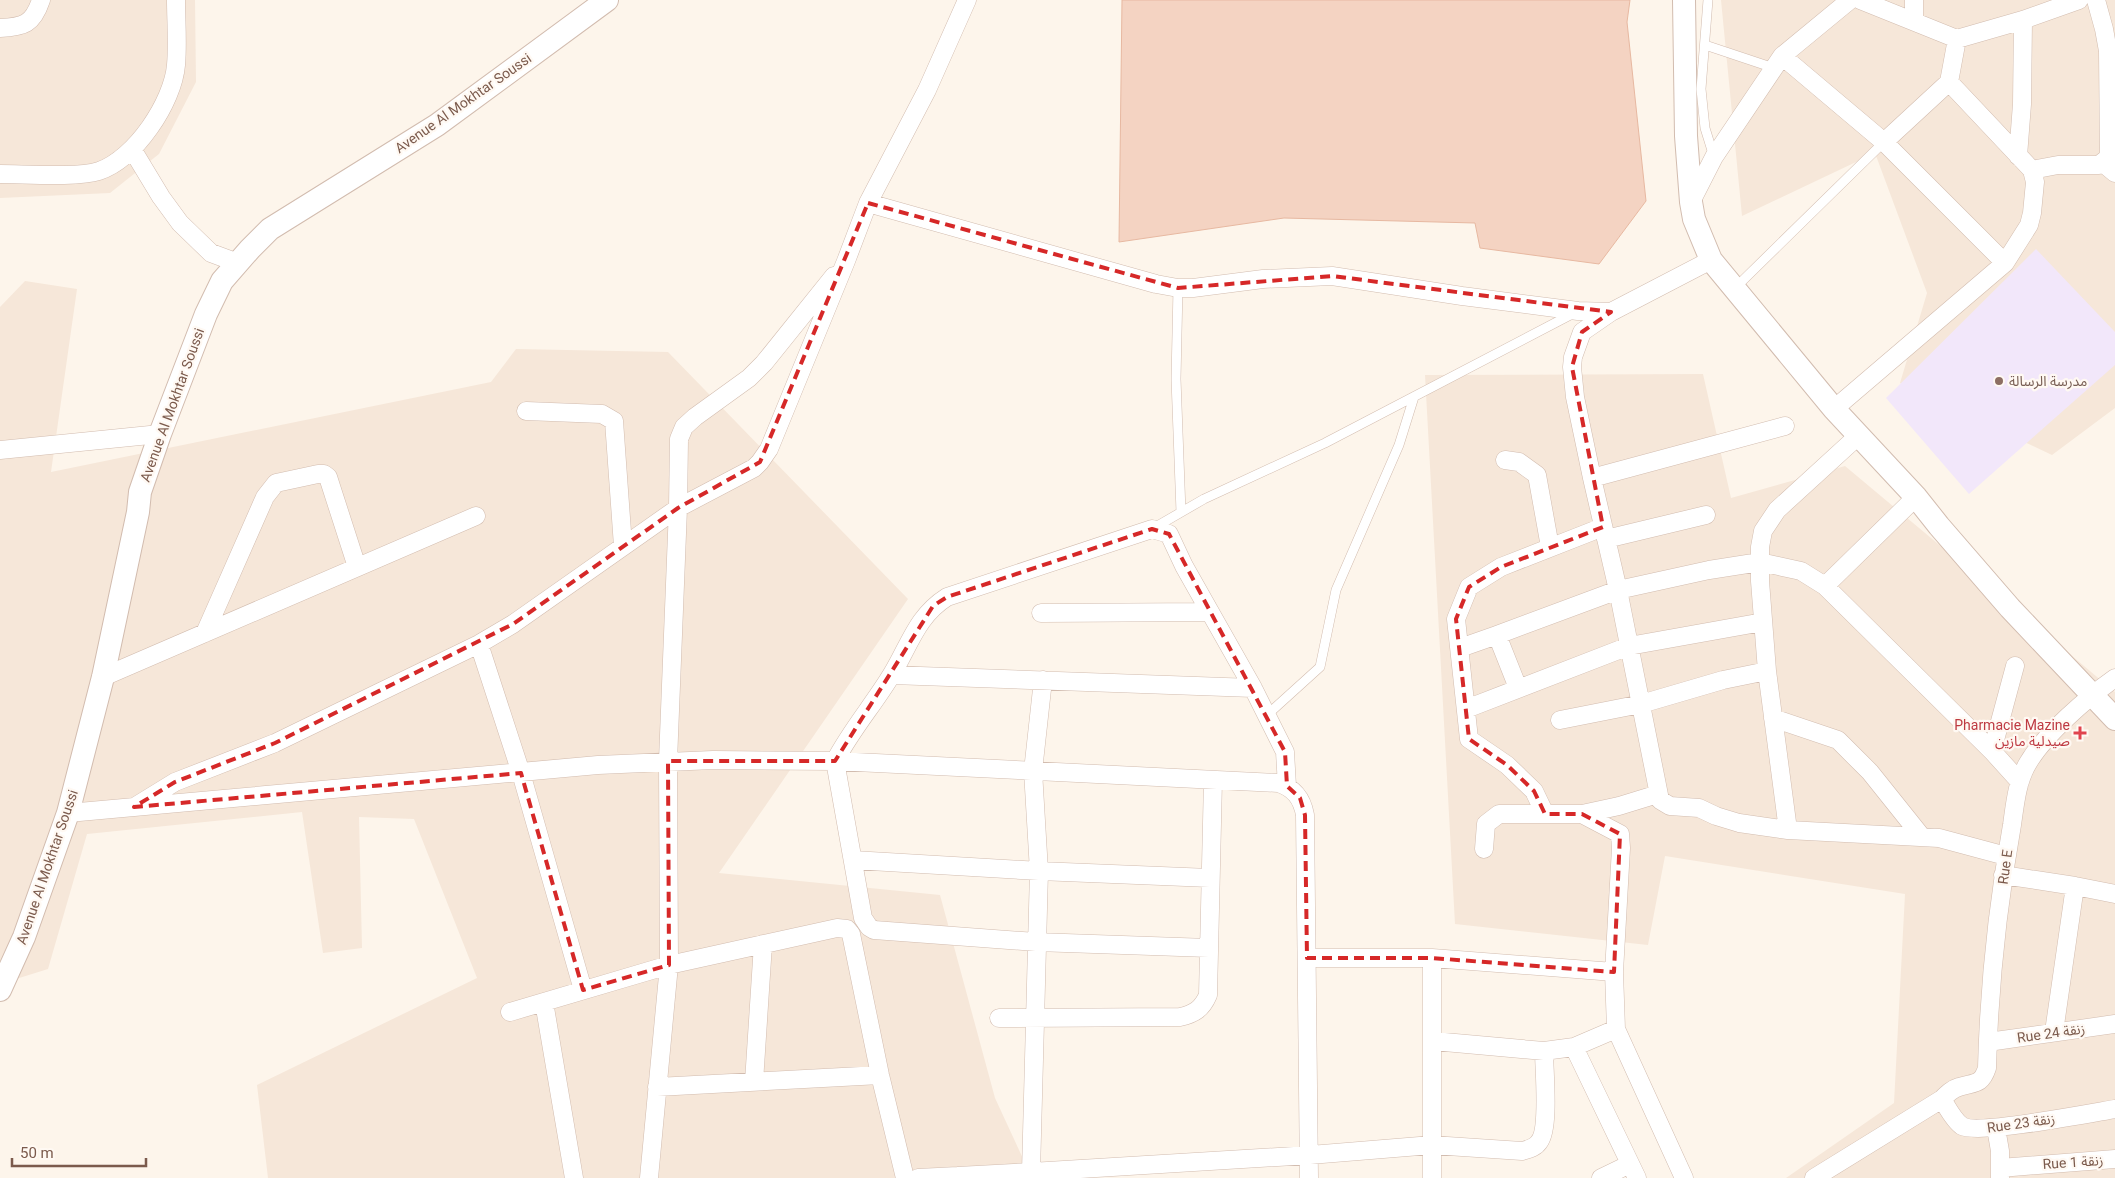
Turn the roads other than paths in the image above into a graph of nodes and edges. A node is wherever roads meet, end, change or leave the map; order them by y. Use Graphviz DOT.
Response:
graph roads {
  1 [pos="41,0"];
  2 [pos="176,0"];
  3 [pos="607,0"];
  4 [pos="967,0"];
  5 [pos="1684,0"];
  6 [pos="1708,0"];
  7 [pos="1850,0"];
  8 [pos="1860,0"];
  9 [pos="1914,0"];
  10 [pos="2079,0"];
  11 [pos="2096,0"];
  12 [pos="1914,20"];
  13 [pos="2023,20"];
  14 [pos="0,28"];
  15 [pos="1957,38"];
  16 [pos="1704,45"];
  17 [pos="1778,62"];
  18 [pos="1949,82"];
  19 [pos="1884,142"];
  20 [pos="132,149"];
  21 [pos="2018,156"];
  22 [pos="1714,157"];
  23 [pos="2109,168"];
  24 [pos="2032,170"];
  25 [pos="0,174"];
  26 [pos="1691,202"];
  27 [pos="868,203"];
  28 [pos="1711,260"];
  29 [pos="846,261"];
  30 [pos="238,262"];
  31 [pos="2005,262"];
  32 [pos="1178,288"];
  33 [pos="1735,288"];
  34 [pos="1578,311"];
  35 [pos="1611,312"];
  36 [pos="1414,397"];
  37 [pos="1834,409"];
  38 [pos="526,411"];
  39 [pos="1785,426"];
  40 [pos="160,434"];
  41 [pos="1858,436"];
  42 [pos="0,450"];
  43 [pos="1505,460"];
  44 [pos="1592,478"];
  45 [pos="1916,497"];
  46 [pos="678,508"];
  47 [pos="1181,512"];
  48 [pos="1706,515"];
  49 [pos="476,516"];
  50 [pos="1152,529"];
  51 [pos="1604,533"];
  52 [pos="623,546"];
  53 [pos="1550,547"];
  54 [pos="1760,562"];
  55 [pos="357,567"];
  56 [pos="1825,586"];
  57 [pos="1618,590"];
  58 [pos="1210,612"];
  59 [pos="1041,613"];
  60 [pos="1763,622"];
  61 [pos="205,633"];
  62 [pos="1497,635"];
  63 [pos="479,644"];
  64 [pos="1629,646"];
  65 [pos="1460,648"];
  66 [pos="2015,666"];
  67 [pos="1767,671"];
  68 [pos="892,675"];
  69 [pos="103,677"];
  70 [pos="2115,678"];
  71 [pos="1043,680"];
  72 [pos="1253,688"];
  73 [pos="1518,688"];
  74 [pos="2092,695"];
  75 [pos="1641,704"];
  76 [pos="1466,709"];
  77 [pos="1267,715"];
  78 [pos="1773,718"];
  79 [pos="2115,719"];
  80 [pos="1560,720"];
  81 [pos="1992,751"];
  82 [pos="668,761"];
  83 [pos="835,761"];
  84 [pos="1033,771"];
  85 [pos="521,773"];
  86 [pos="1213,780"];
  87 [pos="2020,782"];
  88 [pos="1287,786"];
  89 [pos="1658,794"];
  90 [pos="134,807"];
  91 [pos="68,813"];
  92 [pos="1545,814"];
  93 [pos="1582,814"];
  94 [pos="1788,830"];
  95 [pos="1922,837"];
  96 [pos="1484,849"];
  97 [pos="2006,856"];
  98 [pos="852,860"];
  99 [pos="1039,871"];
  100 [pos="2003,875"];
  101 [pos="1210,878"];
  102 [pos="2075,886"];
  103 [pos="2115,894"];
  104 [pos="1036,942"];
  105 [pos="763,944"];
  106 [pos="1209,948"];
  107 [pos="1307,958"];
  108 [pos="1432,958"];
  109 [pos="668,965"];
  110 [pos="1614,972"];
  111 [pos="0,990"];
  112 [pos="583,990"];
  113 [pos="544,1002"];
  114 [pos="510,1012"];
  115 [pos="999,1018"];
  116 [pos="1034,1018"];
  117 [pos="2115,1024"];
  118 [pos="1616,1029"];
  119 [pos="2054,1032"];
  120 [pos="1433,1041"];
  121 [pos="1988,1042"];
  122 [pos="1574,1047"];
  123 [pos="1544,1051"];
  124 [pos="880,1075"];
  125 [pos="754,1082"];
  126 [pos="657,1087"];
  127 [pos="1942,1098"];
  128 [pos="2115,1109"];
  129 [pos="1996,1128"];
  130 [pos="1432,1145"];
  131 [pos="1310,1156"];
  132 [pos="2115,1159"];
  133 [pos="1634,1171"];
  134 [pos="1832,1172"];
  135 [pos="2000,1173"];
  136 [pos="1025,1174"];
  137 [pos="957,1177"];
  138 [pos="574,1178"];
  139 [pos="649,1178"];
  140 [pos="905,1178"];
  141 [pos="918,1178"];
  142 [pos="928,1178"];
  143 [pos="1310,1178"];
  144 [pos="1432,1178"];
  145 [pos="1601,1178"];
  146 [pos="1684,1178"];
  147 [pos="1814,1178"];
  1 -- 14 [label="street"];
  2 -- 20 [label="street"];
  3 -- 30 [label="street, Avenue Al Mokhtar Soussi"];
  4 -- 27 [label="street"];
  5 -- 26 [label="street"];
  6 -- 16 [label="lane"];
  7 -- 17 [label="street"];
  8 -- 12 [label="street"];
  9 -- 12 [label="street"];
  10 -- 13 [label="street"];
  11 -- 23 [label="street"];
  12 -- 15 [label="street"];
  13 -- 15 [label="street"];
  13 -- 21 [label="street"];
  15 -- 18 [label="street"];
  16 -- 17 [label="lane"];
  16 -- 22 [label="lane"];
  17 -- 19 [label="street"];
  17 -- 22 [label="street"];
  18 -- 19 [label="street"];
  18 -- 21 [label="street"];
  19 -- 31 [label="street"];
  19 -- 33 [label="lane"];
  20 -- 25 [label="street"];
  20 -- 30 [label="street"];
  21 -- 24 [label="street"];
  22 -- 26 [label="street"];
  23 -- 24 [label="street"];
  24 -- 31 [label="street"];
  26 -- 28 [label="street"];
  27 -- 29 [label="street"];
  27 -- 32 [label="street"];
  28 -- 33 [label="street"];
  28 -- 35 [label="street"];
  29 -- 46 [label="street"];
  29 -- 46 [label="street"];
  30 -- 40 [label="street, Avenue Al Mokhtar Soussi"];
  31 -- 37 [label="street"];
  32 -- 34 [label="street"];
  32 -- 47 [label="lane"];
  33 -- 37 [label="street"];
  34 -- 35 [label="street"];
  34 -- 36 [label="lane"];
  35 -- 44 [label="street"];
  36 -- 47 [label="lane"];
  36 -- 77 [label="lane"];
  37 -- 41 [label="street"];
  38 -- 52 [label="street"];
  39 -- 44 [label="street"];
  40 -- 42 [label="street"];
  40 -- 69 [label="street, Avenue Al Mokhtar Soussi"];
  41 -- 45 [label="street"];
  41 -- 54 [label="street"];
  43 -- 53 [label="street"];
  44 -- 51 [label="street"];
  45 -- 56 [label="street"];
  45 -- 74 [label="street"];
  46 -- 52 [label="street"];
  46 -- 82 [label="street"];
  47 -- 50 [label="lane"];
  48 -- 51 [label="street"];
  49 -- 55 [label="street"];
  50 -- 58 [label="street"];
  50 -- 68 [label="street"];
  51 -- 53 [label="street"];
  51 -- 57 [label="street"];
  52 -- 63 [label="street"];
  53 -- 65 [label="street"];
  54 -- 56 [label="street"];
  54 -- 57 [label="street"];
  54 -- 60 [label="street"];
  55 -- 61 [label="street"];
  55 -- 61 [label="street"];
  56 -- 81 [label="street"];
  57 -- 62 [label="street"];
  57 -- 64 [label="street"];
  58 -- 59 [label="street"];
  58 -- 72 [label="street"];
  60 -- 64 [label="street"];
  60 -- 67 [label="street"];
  61 -- 69 [label="street"];
  62 -- 65 [label="street"];
  62 -- 73 [label="street"];
  63 -- 85 [label="street"];
  63 -- 90 [label="street"];
  64 -- 73 [label="street"];
  64 -- 75 [label="street"];
  65 -- 76 [label="street"];
  66 -- 81 [label="street"];
  67 -- 75 [label="street"];
  67 -- 78 [label="street"];
  68 -- 71 [label="street"];
  68 -- 83 [label="street"];
  69 -- 91 [label="street, Avenue Al Mokhtar Soussi"];
  70 -- 74 [label="street, Rue E"];
  71 -- 72 [label="street"];
  71 -- 84 [label="street"];
  72 -- 77 [label="street"];
  73 -- 76 [label="street"];
  74 -- 79 [label="street"];
  74 -- 87 [label="street, Rue E"];
  75 -- 80 [label="street"];
  75 -- 89 [label="street"];
  76 -- 92 [label="street"];
  77 -- 88 [label="street"];
  78 -- 94 [label="street"];
  78 -- 95 [label="street"];
  81 -- 87 [label="street"];
  82 -- 83 [label="street"];
  82 -- 85 [label="street"];
  82 -- 109 [label="street"];
  83 -- 84 [label="street"];
  83 -- 98 [label="street"];
  84 -- 86 [label="street"];
  84 -- 99 [label="street"];
  85 -- 90 [label="street"];
  85 -- 112 [label="street"];
  86 -- 88 [label="street"];
  86 -- 101 [label="street"];
  87 -- 97 [label="street, Rue E"];
  88 -- 107 [label="street"];
  89 -- 93 [label="street"];
  89 -- 94 [label="street"];
  90 -- 91 [label="street"];
  91 -- 111 [label="street, Avenue Al Mokhtar Soussi"];
  92 -- 93 [label="street"];
  92 -- 96 [label="street"];
  93 -- 110 [label="street"];
  94 -- 95 [label="street"];
  95 -- 97 [label="street"];
  97 -- 100 [label="street, Rue E"];
  98 -- 99 [label="street"];
  98 -- 104 [label="street"];
  99 -- 101 [label="street"];
  99 -- 104 [label="street"];
  100 -- 102 [label="street"];
  100 -- 121 [label="street, Rue E"];
  101 -- 106 [label="street"];
  102 -- 103 [label="street"];
  102 -- 119 [label="street"];
  104 -- 106 [label="street"];
  104 -- 116 [label="street"];
  105 -- 109 [label="street"];
  105 -- 124 [label="street"];
  105 -- 125 [label="street"];
  106 -- 116 [label="street"];
  107 -- 108 [label="street"];
  107 -- 131 [label="street"];
  108 -- 110 [label="street"];
  108 -- 120 [label="street"];
  109 -- 112 [label="street"];
  109 -- 126 [label="street"];
  110 -- 118 [label="street"];
  112 -- 113 [label="street"];
  113 -- 114 [label="street"];
  113 -- 138 [label="street"];
  115 -- 116 [label="street"];
  116 -- 136 [label="street"];
  117 -- 119 [label="street, Rue 24 زنقة"];
  118 -- 122 [label="street"];
  118 -- 146 [label="street"];
  119 -- 121 [label="street, Rue 24 زنقة"];
  120 -- 123 [label="street"];
  120 -- 130 [label="street"];
  121 -- 127 [label="street, Rue E"];
  122 -- 123 [label="street"];
  122 -- 133 [label="street"];
  123 -- 130 [label="street"];
  124 -- 125 [label="street"];
  124 -- 140 [label="street"];
  125 -- 126 [label="street"];
  126 -- 139 [label="street"];
  127 -- 129 [label="street, Rue 23 زنقة"];
  127 -- 134 [label="street"];
  128 -- 129 [label="street, Rue 23 زنقة"];
  129 -- 135 [label="street"];
  130 -- 131 [label="street"];
  130 -- 144 [label="street"];
  131 -- 136 [label="street"];
  131 -- 143 [label="street"];
  132 -- 135 [label="street, Rue 1 زنقة"];
  133 -- 145 [label="street"];
  134 -- 147 [label="street"];
  136 -- 137 [label="street"];
  137 -- 142 [label="street"];
  141 -- 142 [label="street"];
}
